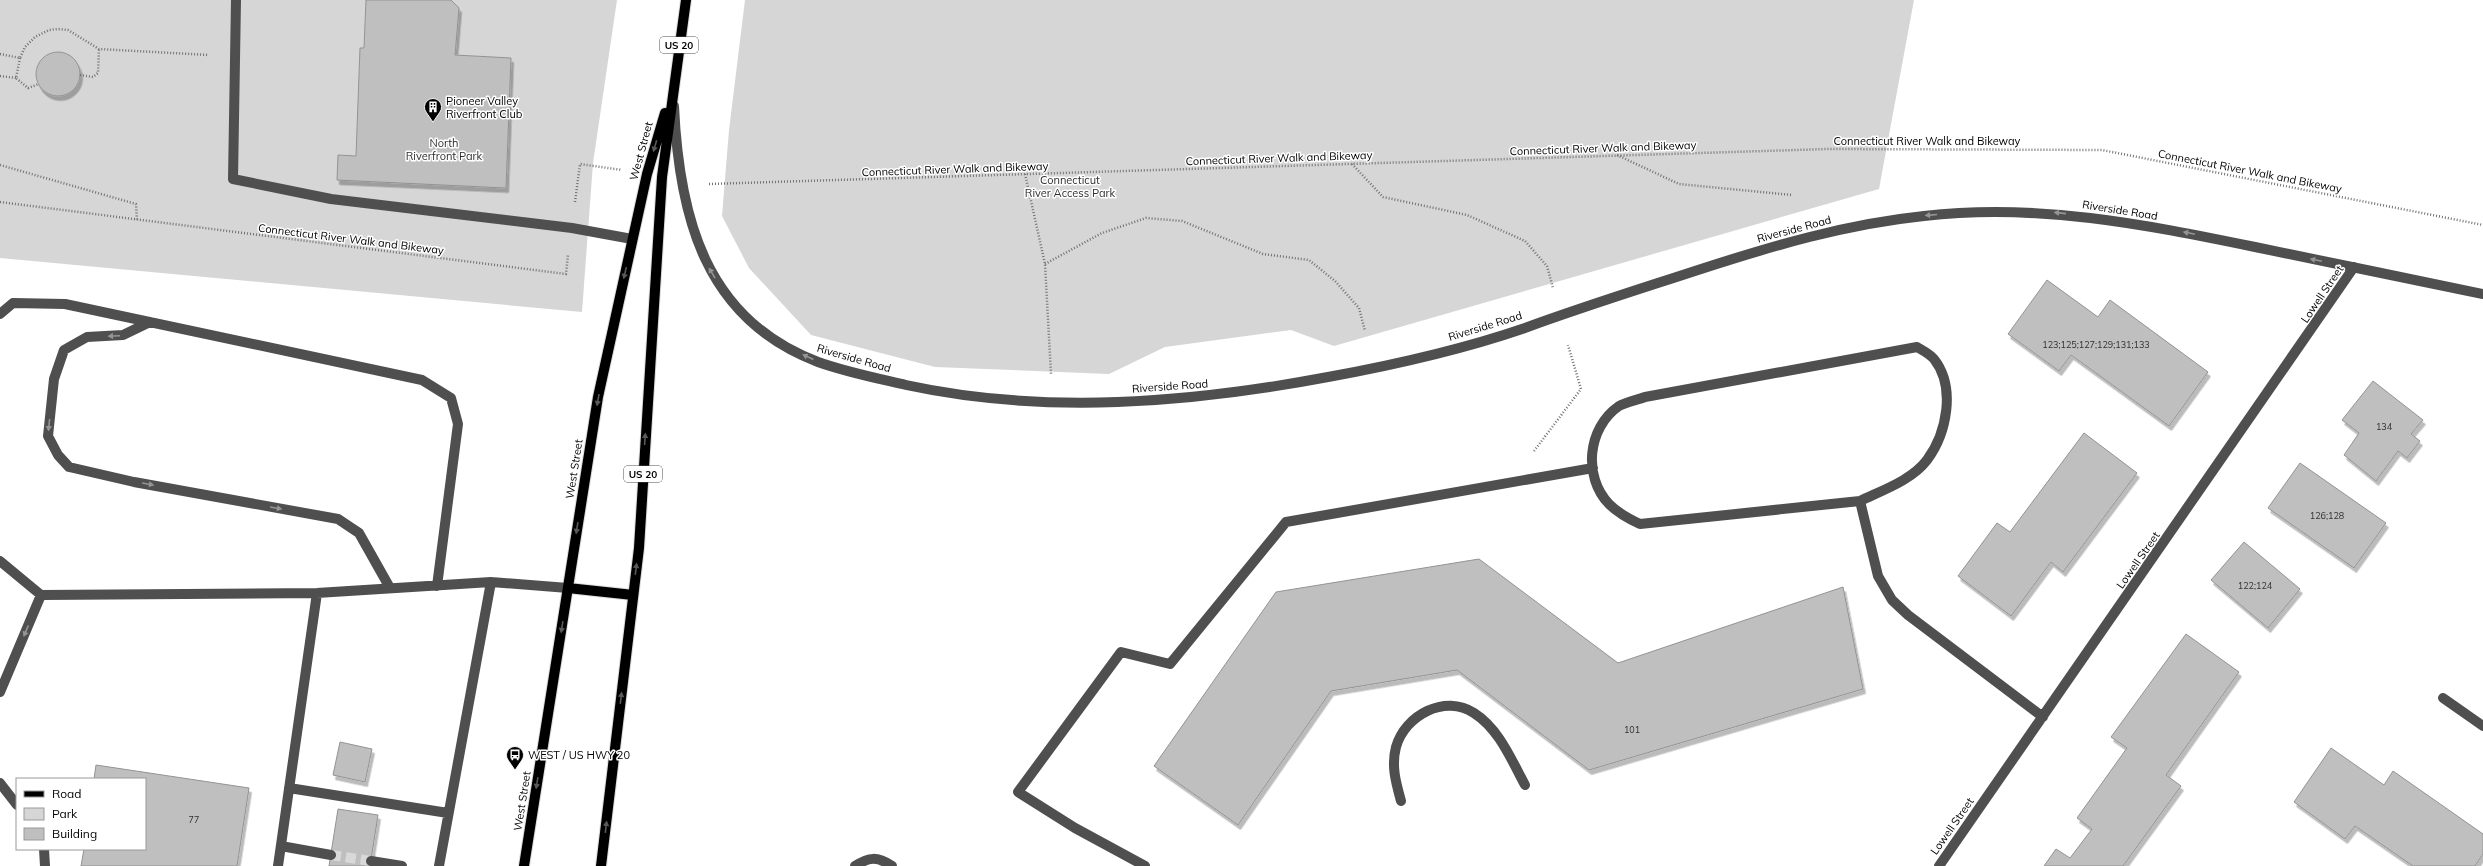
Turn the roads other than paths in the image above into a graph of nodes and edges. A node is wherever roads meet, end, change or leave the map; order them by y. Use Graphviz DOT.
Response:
graph roads {
  1 [pos="236,0"];
  2 [pos="686,4"];
  3 [pos="674,82"];
  4 [pos="632,240"];
  5 [pos="2354,267"];
  6 [pos="2483,294"];
  7 [pos="0,314"];
  8 [pos="150,322"];
  9 [pos="1593,468"];
  10 [pos="1860,501"];
  11 [pos="0,561"];
  12 [pos="491,582"];
  13 [pos="437,586"];
  14 [pos="390,588"];
  15 [pos="568,588"];
  16 [pos="317,593"];
  17 [pos="41,595"];
  18 [pos="633,595"];
  19 [pos="0,692"];
  20 [pos="2443,698"];
  21 [pos="2043,717"];
  22 [pos="2483,726"];
  23 [pos="0,783"];
  24 [pos="1525,785"];
  25 [pos="289,788"];
  26 [pos="1401,801"];
  27 [pos="16,803"];
  28 [pos="448,813"];
  29 [pos="281,846"];
  30 [pos="44,850"];
  31 [pos="331,854"];
  32 [pos="371,861"];
  33 [pos="45,866"];
  34 [pos="278,866"];
  35 [pos="402,866"];
  36 [pos="439,866"];
  37 [pos="524,866"];
  38 [pos="602,866"];
  39 [pos="855,866"];
  40 [pos="892,866"];
  41 [pos="1145,866"];
  42 [pos="1939,866"];
  1 -- 4 [label="street"];
  2 -- 3 [label="main road, West Street / US 20"];
  3 -- 4 [label="main road, West Street / US 20, one-way"];
  5 -- 3 [label="street, Riverside Road, one-way"];
  18 -- 3 [label="main road, West Street / US 20, one-way"];
  4 -- 15 [label="main road, West Street / US 20, one-way"];
  5 -- 6 [label="street, Riverside Road"];
  5 -- 21 [label="street, Lowell Street"];
  7 -- 8 [label="street"];
  8 -- 13 [label="street"];
  8 -- 14 [label="street, one-way"];
  9 -- 10 [label="street"];
  9 -- 10 [label="street"];
  9 -- 41 [label="street"];
  10 -- 21 [label="street"];
  11 -- 17 [label="street"];
  12 -- 13 [label="street"];
  12 -- 15 [label="street"];
  12 -- 28 [label="street"];
  13 -- 14 [label="street"];
  14 -- 16 [label="street"];
  15 -- 18 [label="main road"];
  15 -- 37 [label="main road, West Street / US 20, one-way"];
  16 -- 17 [label="street"];
  16 -- 25 [label="street"];
  17 -- 19 [label="street, one-way"];
  38 -- 18 [label="main road, West Street / US 20, one-way"];
  20 -- 22 [label="street"];
  21 -- 42 [label="street, Lowell Street"];
  23 -- 27 [label="street"];
  24 -- 26 [label="street"];
  25 -- 28 [label="street"];
  25 -- 29 [label="street"];
  28 -- 36 [label="street"];
  29 -- 31 [label="street"];
  29 -- 34 [label="street"];
  30 -- 33 [label="street"];
  32 -- 35 [label="street"];
  39 -- 40 [label="street"];
}
